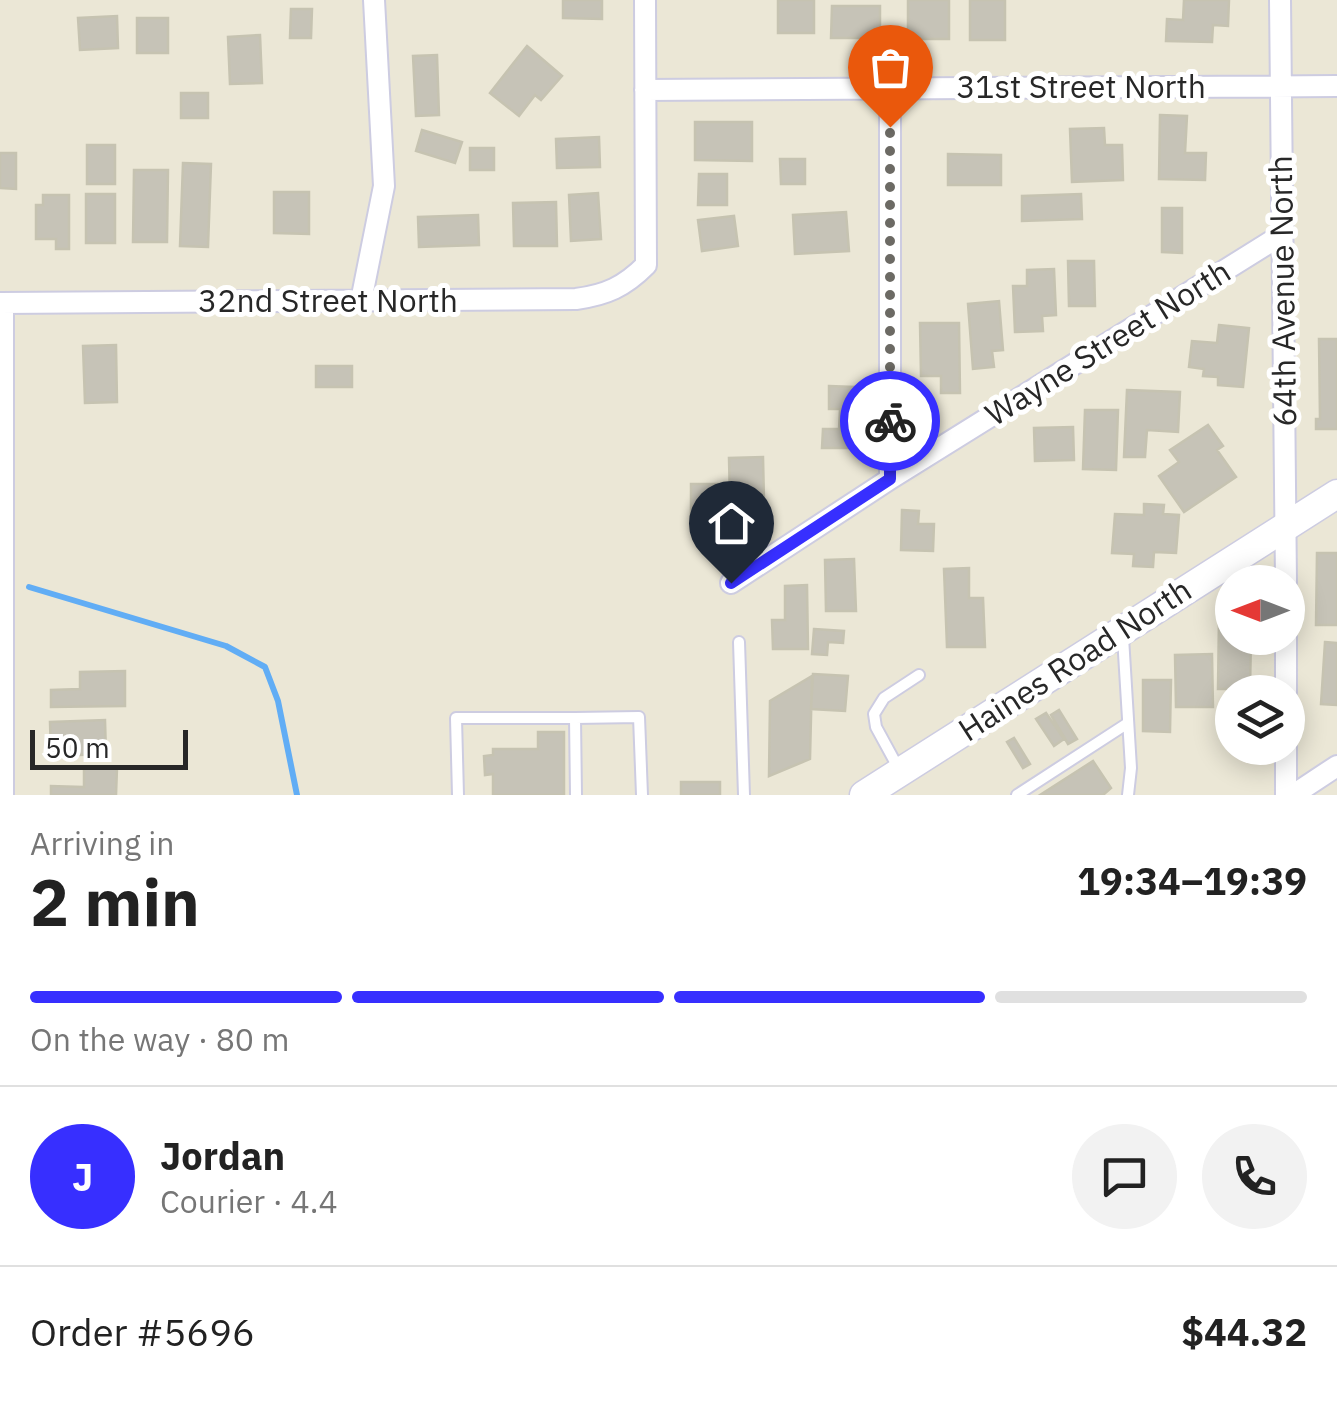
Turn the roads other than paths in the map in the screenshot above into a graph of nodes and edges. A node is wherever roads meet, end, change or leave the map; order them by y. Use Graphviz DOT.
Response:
graph roads {
  1 [pos="374,0"];
  2 [pos="645,0"];
  3 [pos="1280,0"];
  4 [pos="1280,86"];
  5 [pos="1337,86"];
  6 [pos="890,88"];
  7 [pos="645,90"];
  8 [pos="1283,234"];
  9 [pos="362,300"];
  10 [pos="2,303"];
  11 [pos="890,479"];
  12 [pos="1337,494"];
  13 [pos="1286,526"];
  14 [pos="1286,565"];
  15 [pos="731,583"];
  16 [pos="1122,630"];
  17 [pos="739,642"];
  18 [pos="918,675"];
  19 [pos="575,718"];
  20 [pos="1128,723"];
  21 [pos="1287,765"];
  22 [pos="1337,766"];
  23 [pos="900,772"];
  24 [pos="3,795"];
  25 [pos="458,795"];
  26 [pos="576,795"];
  27 [pos="642,795"];
  28 [pos="744,795"];
  29 [pos="864,795"];
  30 [pos="1018,795"];
  31 [pos="1128,795"];
  32 [pos="1290,795"];
  1 -- 9 [label="street"];
  2 -- 7 [label="street"];
  3 -- 4 [label="street, 64th Avenue North"];
  4 -- 5 [label="street, 31st Street North"];
  4 -- 6 [label="street, 31st Street North"];
  4 -- 8 [label="street, 64th Avenue North"];
  6 -- 7 [label="street, 31st Street North"];
  6 -- 11 [label="street"];
  7 -- 9 [label="street, 32nd Street North"];
  8 -- 11 [label="street, Wayne Street North"];
  8 -- 13 [label="street, 64th Avenue North"];
  9 -- 10 [label="street, 32nd Street North"];
  10 -- 24 [label="street"];
  11 -- 15 [label="street, Wayne Street North"];
  12 -- 13 [label="street, Haines Road North"];
  13 -- 14 [label="street, 64th Avenue North"];
  13 -- 16 [label="street, Haines Road North"];
  16 -- 20 [label="lane"];
  16 -- 23 [label="street, Haines Road North"];
  17 -- 28 [label="lane"];
  18 -- 23 [label="lane"];
  19 -- 25 [label="lane"];
  19 -- 26 [label="lane"];
  19 -- 27 [label="lane"];
  20 -- 30 [label="lane"];
  20 -- 31 [label="lane"];
  21 -- 32 [label="street"];
  22 -- 32 [label="street"];
  23 -- 29 [label="street, Haines Road North"];
}
